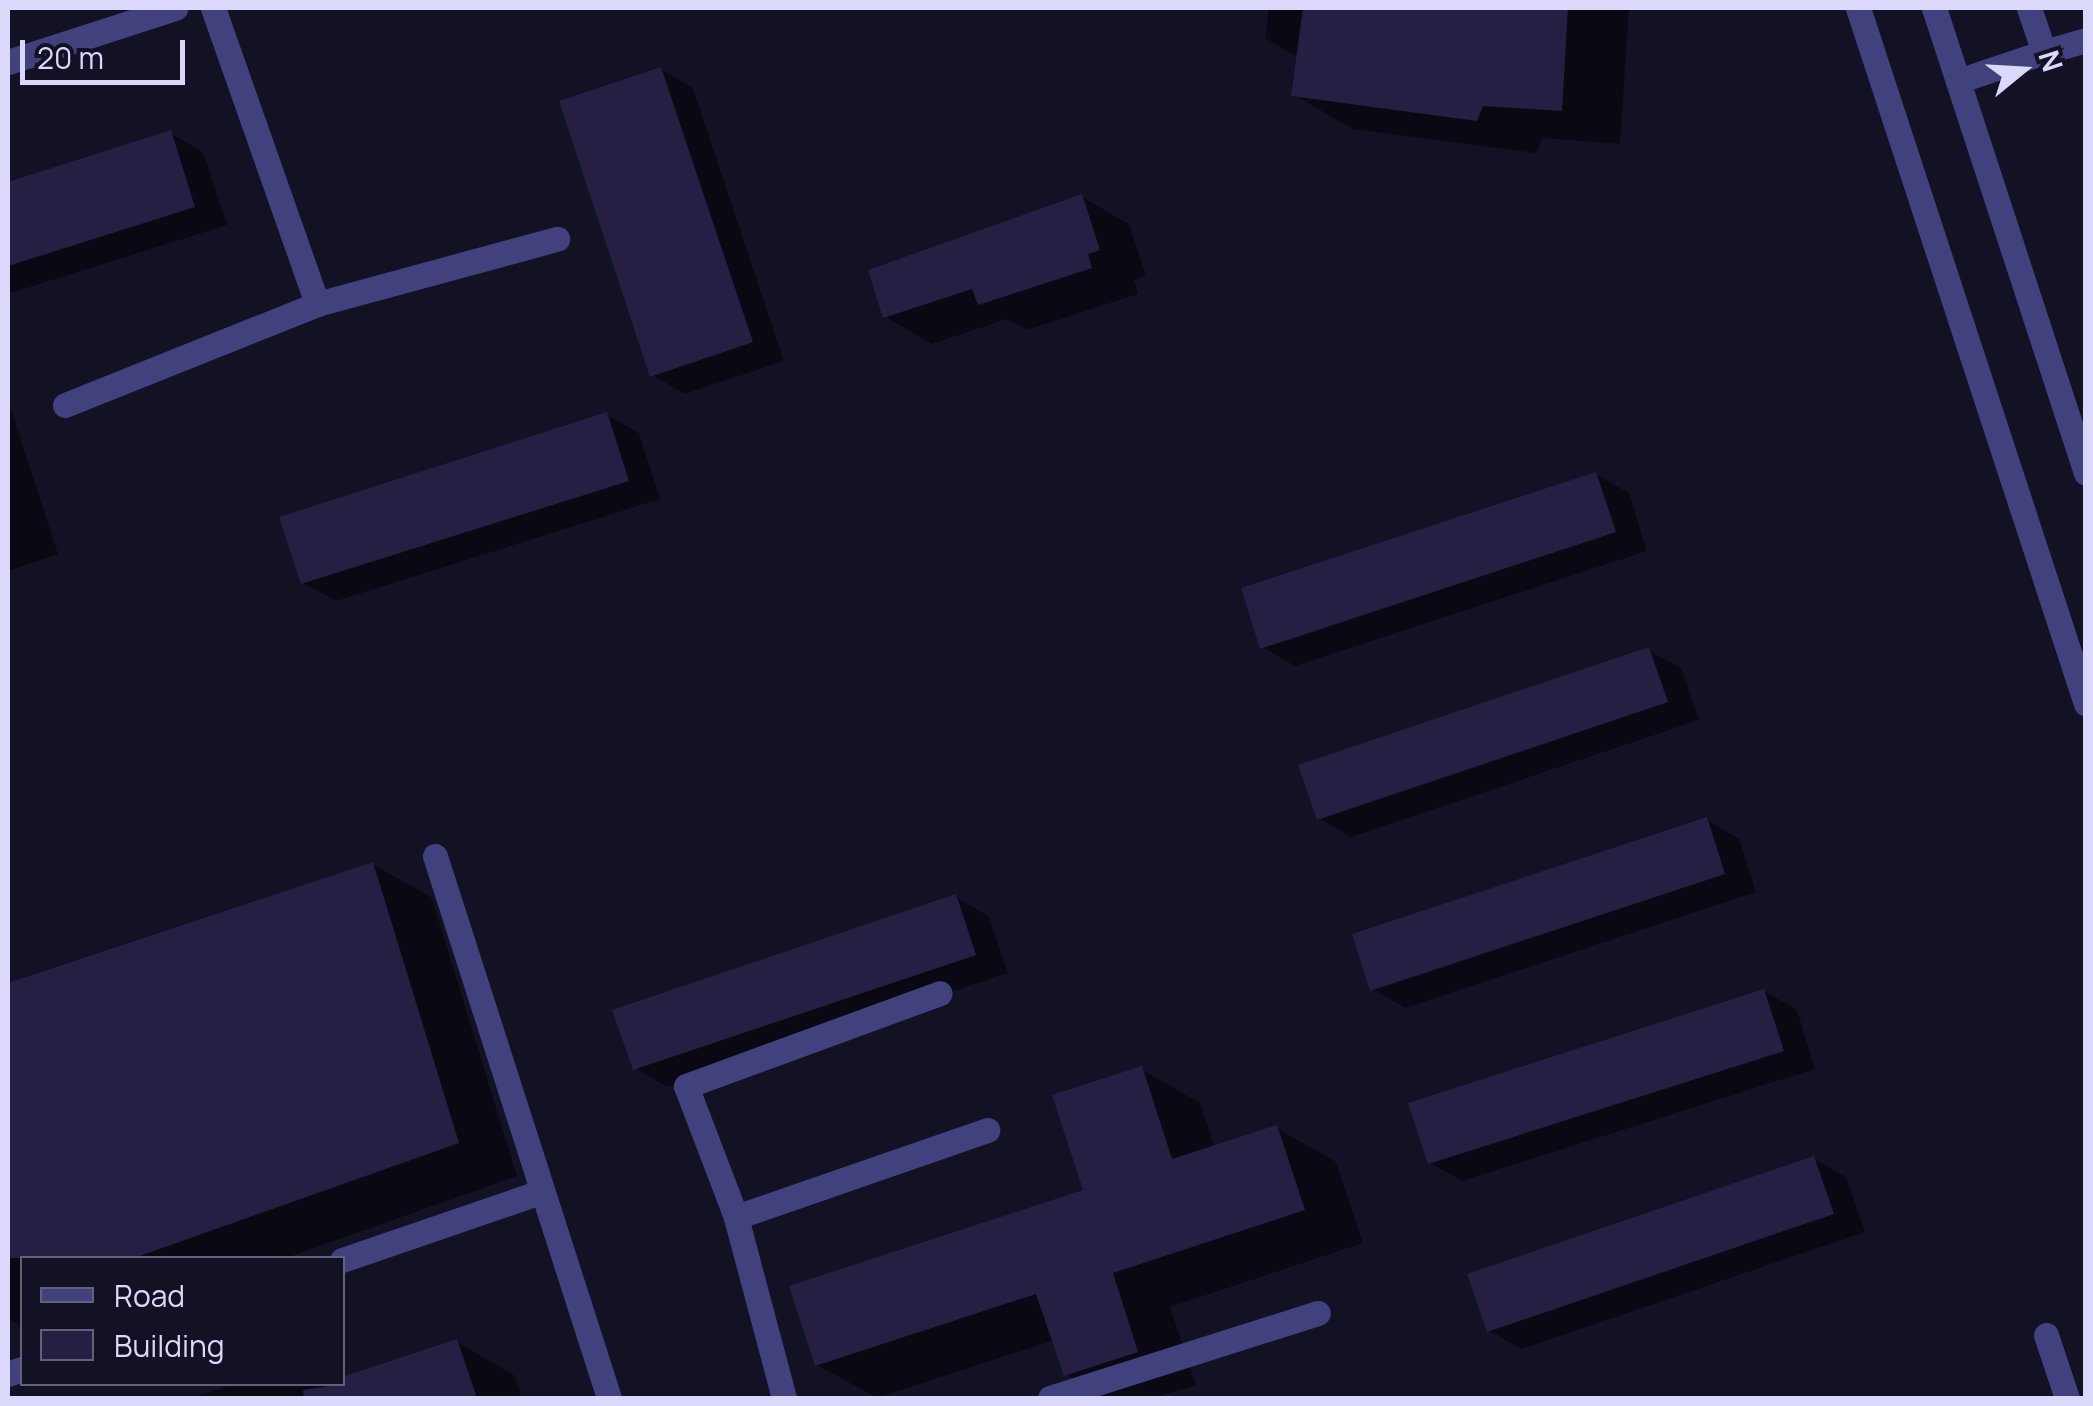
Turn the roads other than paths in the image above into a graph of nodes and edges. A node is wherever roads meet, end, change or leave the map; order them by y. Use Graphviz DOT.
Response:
graph roads {
  1 [pos="175,8"];
  2 [pos="213,8"];
  3 [pos="1858,8"];
  4 [pos="1934,8"];
  5 [pos="2029,8"];
  6 [pos="2086,40"];
  7 [pos="2044,52"];
  8 [pos="8,62"];
  9 [pos="1958,80"];
  10 [pos="557,239"];
  11 [pos="317,304"];
  12 [pos="65,404"];
  13 [pos="2086,472"];
  14 [pos="2086,704"];
  15 [pos="435,856"];
  16 [pos="940,993"];
  17 [pos="987,1130"];
  18 [pos="542,1192"];
  19 [pos="736,1217"];
  20 [pos="345,1259"];
  21 [pos="1318,1314"];
  22 [pos="2046,1335"];
  23 [pos="609,1398"];
  24 [pos="784,1398"];
  25 [pos="1050,1398"];
  26 [pos="2067,1398"];
  1 -- 8 [label="lane"];
  2 -- 11 [label="lane"];
  3 -- 14 [label="lane"];
  4 -- 9 [label="lane"];
  5 -- 7 [label="lane"];
  6 -- 7 [label="lane"];
  7 -- 9 [label="lane"];
  9 -- 13 [label="lane"];
  10 -- 11 [label="lane"];
  11 -- 12 [label="lane"];
  15 -- 18 [label="lane"];
  16 -- 19 [label="lane"];
  17 -- 19 [label="lane"];
  18 -- 20 [label="lane"];
  18 -- 23 [label="lane"];
  19 -- 24 [label="lane"];
  21 -- 25 [label="lane"];
  22 -- 26 [label="lane"];
}
